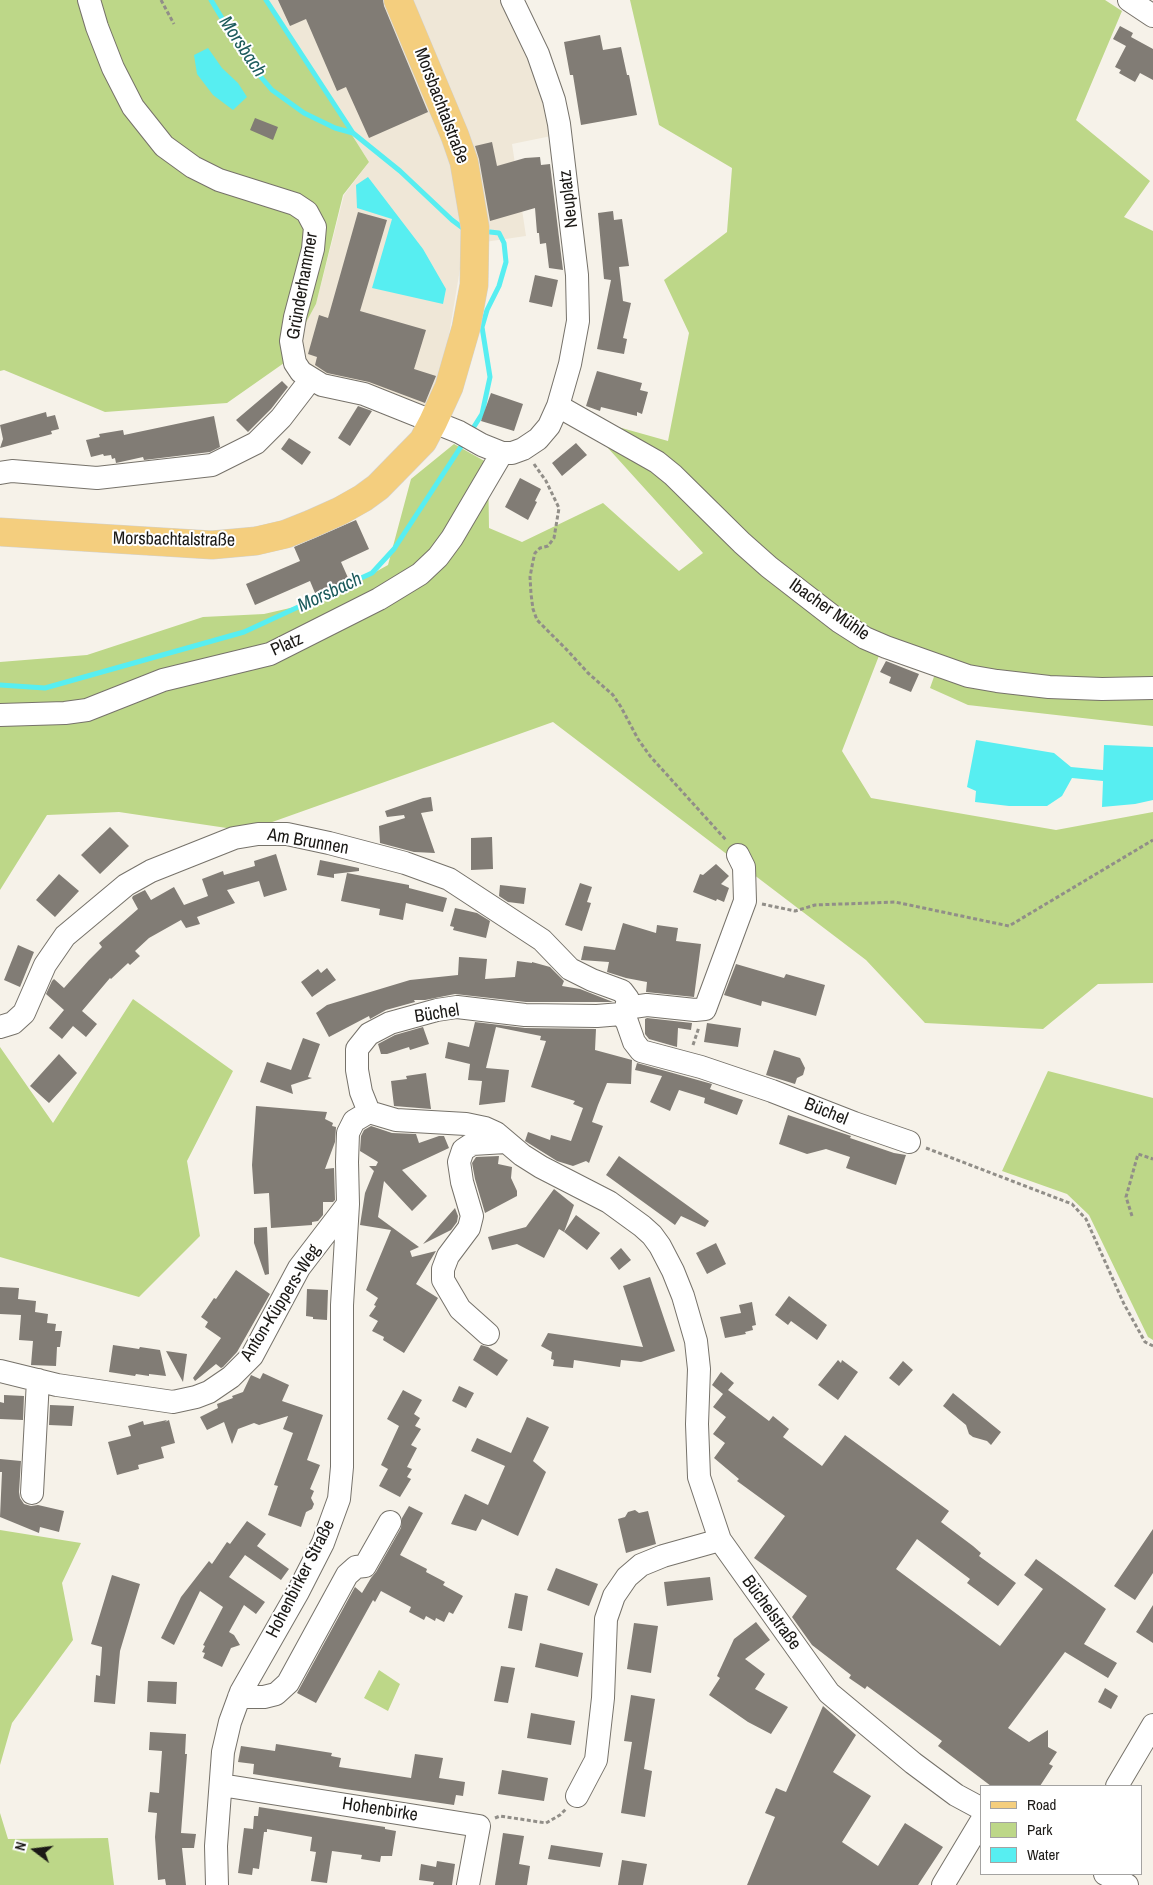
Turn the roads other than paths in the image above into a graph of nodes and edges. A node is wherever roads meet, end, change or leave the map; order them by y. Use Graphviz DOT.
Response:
graph roads {
  1 [pos="89,0"];
  2 [pos="398,0"];
  3 [pos="512,0"];
  4 [pos="1129,0"];
  5 [pos="1153,16"];
  6 [pos="311,380"];
  7 [pos="558,406"];
  8 [pos="433,422"];
  9 [pos="512,451"];
  10 [pos="0,473"];
  11 [pos="0,532"];
  12 [pos="1153,688"];
  13 [pos="0,715"];
  14 [pos="738,855"];
  15 [pos="570,969"];
  16 [pos="624,1011"];
  17 [pos="0,1026"];
  18 [pos="369,1112"];
  19 [pos="506,1142"];
  20 [pos="909,1142"];
  21 [pos="348,1204"];
  22 [pos="488,1334"];
  23 [pos="0,1371"];
  24 [pos="38,1380"];
  25 [pos="32,1493"];
  26 [pos="390,1522"];
  27 [pos="720,1540"];
  28 [pos="239,1697"];
  29 [pos="1153,1725"];
  30 [pos="221,1785"];
  31 [pos="1118,1785"];
  32 [pos="577,1796"];
  33 [pos="980,1808"];
  34 [pos="980,1823"];
  35 [pos="1107,1875"];
  36 [pos="217,1885"];
  37 [pos="468,1885"];
  38 [pos="943,1885"];
  39 [pos="1126,1885"];
  1 -- 6 [label="street, Gründerhammer"];
  2 -- 8 [label="main road, Morsbachtalstraße"];
  3 -- 7 [label="street, Neuplatz"];
  4 -- 5 [label="street"];
  6 -- 8 [label="street, Gründerhammer"];
  6 -- 10 [label="street"];
  7 -- 9 [label="street"];
  7 -- 12 [label="street, Ibacher Mühle"];
  8 -- 9 [label="street, Gründerhammer"];
  8 -- 11 [label="main road, Morsbachtalstraße"];
  9 -- 13 [label="street, Platz"];
  14 -- 16 [label="street, Büchel"];
  15 -- 16 [label="street, Büchel"];
  15 -- 17 [label="street, Am Brunnen"];
  16 -- 18 [label="street, Büchel"];
  16 -- 20 [label="street, Büchel"];
  18 -- 19 [label="street"];
  18 -- 21 [label="street"];
  19 -- 22 [label="street"];
  19 -- 27 [label="street, Büchelstraße"];
  21 -- 24 [label="street, Anton-Küppers-Weg"];
  21 -- 28 [label="street, Hohenbirker Straße"];
  23 -- 24 [label="street, Anton-Küppers-Weg"];
  24 -- 25 [label="street"];
  26 -- 28 [label="street"];
  27 -- 32 [label="street"];
  27 -- 33 [label="street, Büchelstraße"];
  28 -- 30 [label="street, Hohenbirker Straße"];
  29 -- 31 [label="street"];
  30 -- 36 [label="street, Hohenbirker Straße"];
  30 -- 37 [label="street, Hohenbirke"];
  34 -- 38 [label="street"];
  35 -- 39 [label="street"];
}
